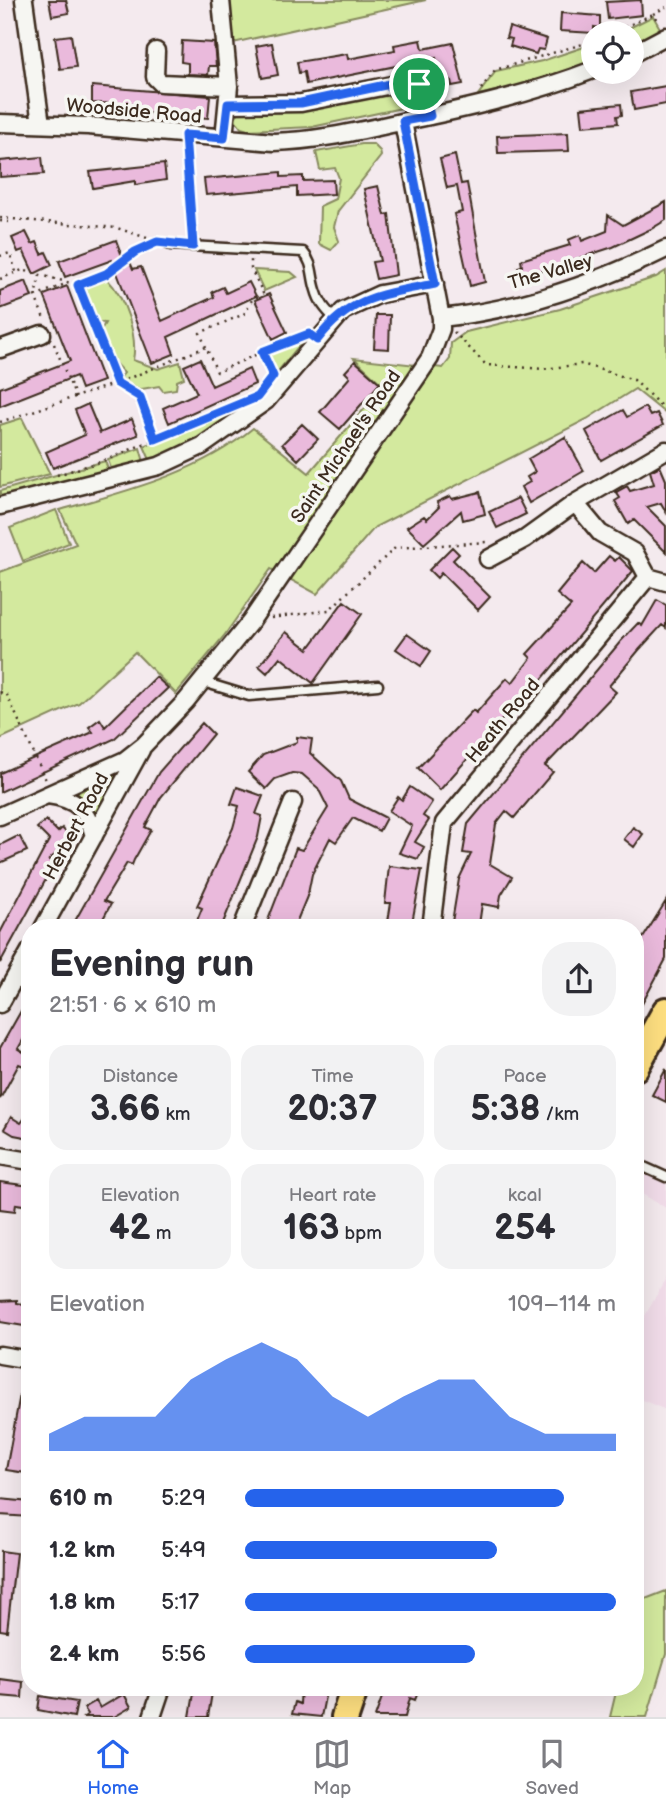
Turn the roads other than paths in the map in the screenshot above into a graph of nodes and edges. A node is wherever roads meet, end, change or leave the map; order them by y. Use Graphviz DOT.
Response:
graph roads {
  1 [pos="24,0"];
  2 [pos="220,0"];
  3 [pos="663,31"];
  4 [pos="644,45"];
  5 [pos="156,51"];
  6 [pos="581,74"];
  7 [pos="229,86"];
  8 [pos="228,104"];
  9 [pos="430,116"];
  10 [pos="403,121"];
  11 [pos="0,123"];
  12 [pos="41,124"];
  13 [pos="224,138"];
  14 [pos="170,245"];
  15 [pos="666,249"];
  16 [pos="435,284"];
  17 [pos="441,318"];
  18 [pos="335,319"];
  19 [pos="42,334"];
  20 [pos="0,349"];
  21 [pos="666,450"];
  22 [pos="575,503"];
  23 [pos="0,506"];
  24 [pos="488,559"];
  25 [pos="648,578"];
  26 [pos="666,582"];
  27 [pos="203,682"];
  28 [pos="378,685"];
  29 [pos="144,745"];
  30 [pos="50,794"];
  31 [pos="293,802"];
  32 [pos="0,816"];
  33 [pos="94,836"];
  34 [pos="48,919"];
  35 [pos="246,919"];
  36 [pos="432,919"];
  37 [pos="21,967"];
  38 [pos="0,1004"];
  39 [pos="666,1011"];
  40 [pos="644,1051"];
  41 [pos="0,1156"];
  42 [pos="21,1160"];
  43 [pos="644,1167"];
  44 [pos="666,1177"];
  45 [pos="0,1354"];
  46 [pos="21,1358"];
  47 [pos="159,1696"];
  48 [pos="352,1696"];
  49 [pos="152,1717"];
  50 [pos="345,1717"];
  1 -- 12 [label="street"];
  2 -- 7 [label="street"];
  3 -- 4 [label="street"];
  5 -- 7 [label="street"];
  6 -- 9 [label="street, Woodside Road"];
  7 -- 8 [label="street"];
  8 -- 9 [label="street, Woodside Road"];
  8 -- 13 [label="street"];
  9 -- 10 [label="street, Woodside Road"];
  10 -- 13 [label="street, Woodside Road"];
  10 -- 16 [label="street, Saint Michael's Road"];
  11 -- 12 [label="street, Woodside Road"];
  12 -- 13 [label="street, Woodside Road"];
  14 -- 18 [label="lane"];
  15 -- 17 [label="street, The Valley"];
  16 -- 17 [label="street, Saint Michael's Road"];
  16 -- 18 [label="street"];
  17 -- 27 [label="street, Saint Michael's Road"];
  18 -- 23 [label="street"];
  19 -- 20 [label="street"];
  21 -- 22 [label="street"];
  22 -- 24 [label="street"];
  22 -- 25 [label="street"];
  25 -- 26 [label="street"];
  25 -- 36 [label="street, Heath Road"];
  27 -- 28 [label="lane"];
  27 -- 29 [label="street, Saint Michael's Road"];
  29 -- 30 [label="street"];
  29 -- 33 [label="street, Herbert Road"];
  30 -- 32 [label="street"];
  30 -- 33 [label="street"];
  31 -- 35 [label="street"];
  33 -- 34 [label="street, Herbert Road"];
  37 -- 38 [label="street"];
  39 -- 40 [label="main road"];
  41 -- 42 [label="street"];
  43 -- 44 [label="lane"];
  45 -- 46 [label="street"];
  47 -- 49 [label="street"];
  48 -- 50 [label="main road"];
}
